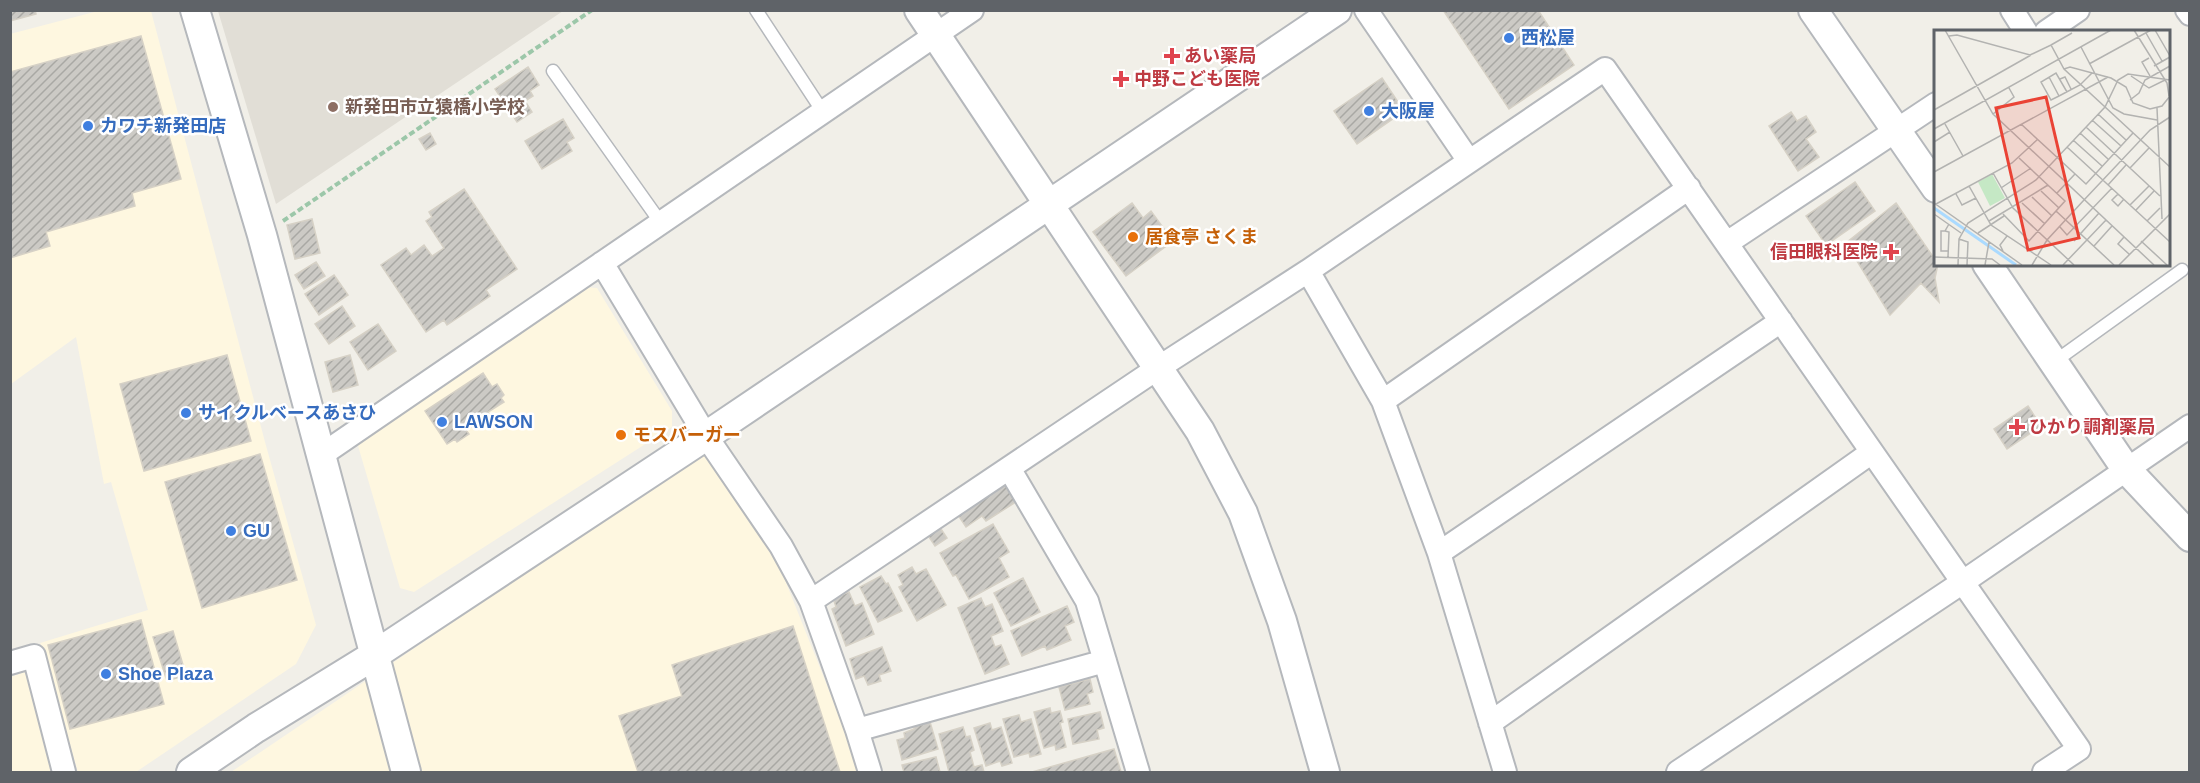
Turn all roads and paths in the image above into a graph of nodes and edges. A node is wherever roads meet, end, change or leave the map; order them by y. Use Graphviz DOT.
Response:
graph roads {
  1 [pos="195,10"];
  2 [pos="592,10"];
  3 [pos="756,10"];
  4 [pos="919,10"];
  5 [pos="972,10"];
  6 [pos="1337,10"];
  7 [pos="1366,10"];
  8 [pos="1813,10"];
  9 [pos="2012,10"];
  10 [pos="2078,10"];
  11 [pos="2025,30"];
  12 [pos="2049,30"];
  13 [pos="935,35"];
  14 [pos="553,71"];
  15 [pos="1934,105"];
  16 [pos="823,112"];
  17 [pos="1897,130"];
  18 [pos="1469,161"];
  19 [pos="1934,185"];
  20 [pos="1689,188"];
  21 [pos="1050,205"];
  22 [pos="661,223"];
  23 [pos="262,235"];
  24 [pos="1727,243"];
  25 [pos="602,263"];
  26 [pos="1989,266"];
  27 [pos="2182,270"];
  28 [pos="1308,271"];
  29 [pos="1781,321"];
  30 [pos="2054,362"];
  31 [pos="1158,368"];
  32 [pos="1383,401"];
  33 [pos="2190,426"];
  34 [pos="706,436"];
  35 [pos="1872,452"];
  36 [pos="320,456"];
  37 [pos="1008,468"];
  38 [pos="2126,469"];
  39 [pos="2190,537"];
  40 [pos="1439,553"];
  41 [pos="1963,582"];
  42 [pos="811,601"];
  43 [pos="373,656"];
  44 [pos="1105,661"];
  45 [pos="10,663"];
  46 [pos="1490,723"];
  47 [pos="857,730"];
  48 [pos="64,772"];
  49 [pos="191,772"];
  50 [pos="406,772"];
  51 [pos="870,772"];
  52 [pos="1138,772"];
  53 [pos="1325,772"];
  54 [pos="1505,772"];
  55 [pos="1678,772"];
  56 [pos="2044,772"];
  1 -- 23 [label="street"];
  2 -- 23 [label="path"];
  3 -- 16 [label="lane"];
  4 -- 13 [label="street"];
  5 -- 13 [label="street"];
  6 -- 21 [label="street"];
  7 -- 18 [label="street"];
  8 -- 17 [label="street"];
  9 -- 11 [label="street"];
  10 -- 12 [label="street"];
  13 -- 16 [label="street"];
  13 -- 21 [label="street"];
  14 -- 22 [label="lane"];
  15 -- 17 [label="street"];
  16 -- 22 [label="street"];
  17 -- 19 [label="street"];
  17 -- 24 [label="street"];
  18 -- 20 [label="street"];
  18 -- 28 [label="street"];
  20 -- 24 [label="street"];
  20 -- 32 [label="street"];
  21 -- 31 [label="street"];
  21 -- 34 [label="street"];
  22 -- 25 [label="street"];
  23 -- 36 [label="street"];
  24 -- 29 [label="street"];
  25 -- 34 [label="street"];
  25 -- 36 [label="street"];
  26 -- 30 [label="street"];
  27 -- 30 [label="lane"];
  28 -- 31 [label="street"];
  28 -- 32 [label="street"];
  29 -- 35 [label="street"];
  29 -- 40 [label="street"];
  30 -- 38 [label="street"];
  31 -- 37 [label="street"];
  31 -- 53 [label="street"];
  32 -- 40 [label="street"];
  33 -- 38 [label="street"];
  34 -- 42 [label="street"];
  34 -- 43 [label="street"];
  35 -- 41 [label="street"];
  35 -- 46 [label="street"];
  36 -- 43 [label="street"];
  37 -- 42 [label="street"];
  37 -- 44 [label="street"];
  38 -- 39 [label="street"];
  38 -- 41 [label="street"];
  40 -- 46 [label="street"];
  41 -- 55 [label="street"];
  41 -- 56 [label="street"];
  42 -- 47 [label="street"];
  43 -- 49 [label="street"];
  43 -- 50 [label="street"];
  44 -- 47 [label="street"];
  44 -- 52 [label="street"];
  45 -- 48 [label="street"];
  46 -- 54 [label="street"];
  47 -- 51 [label="street"];
}
